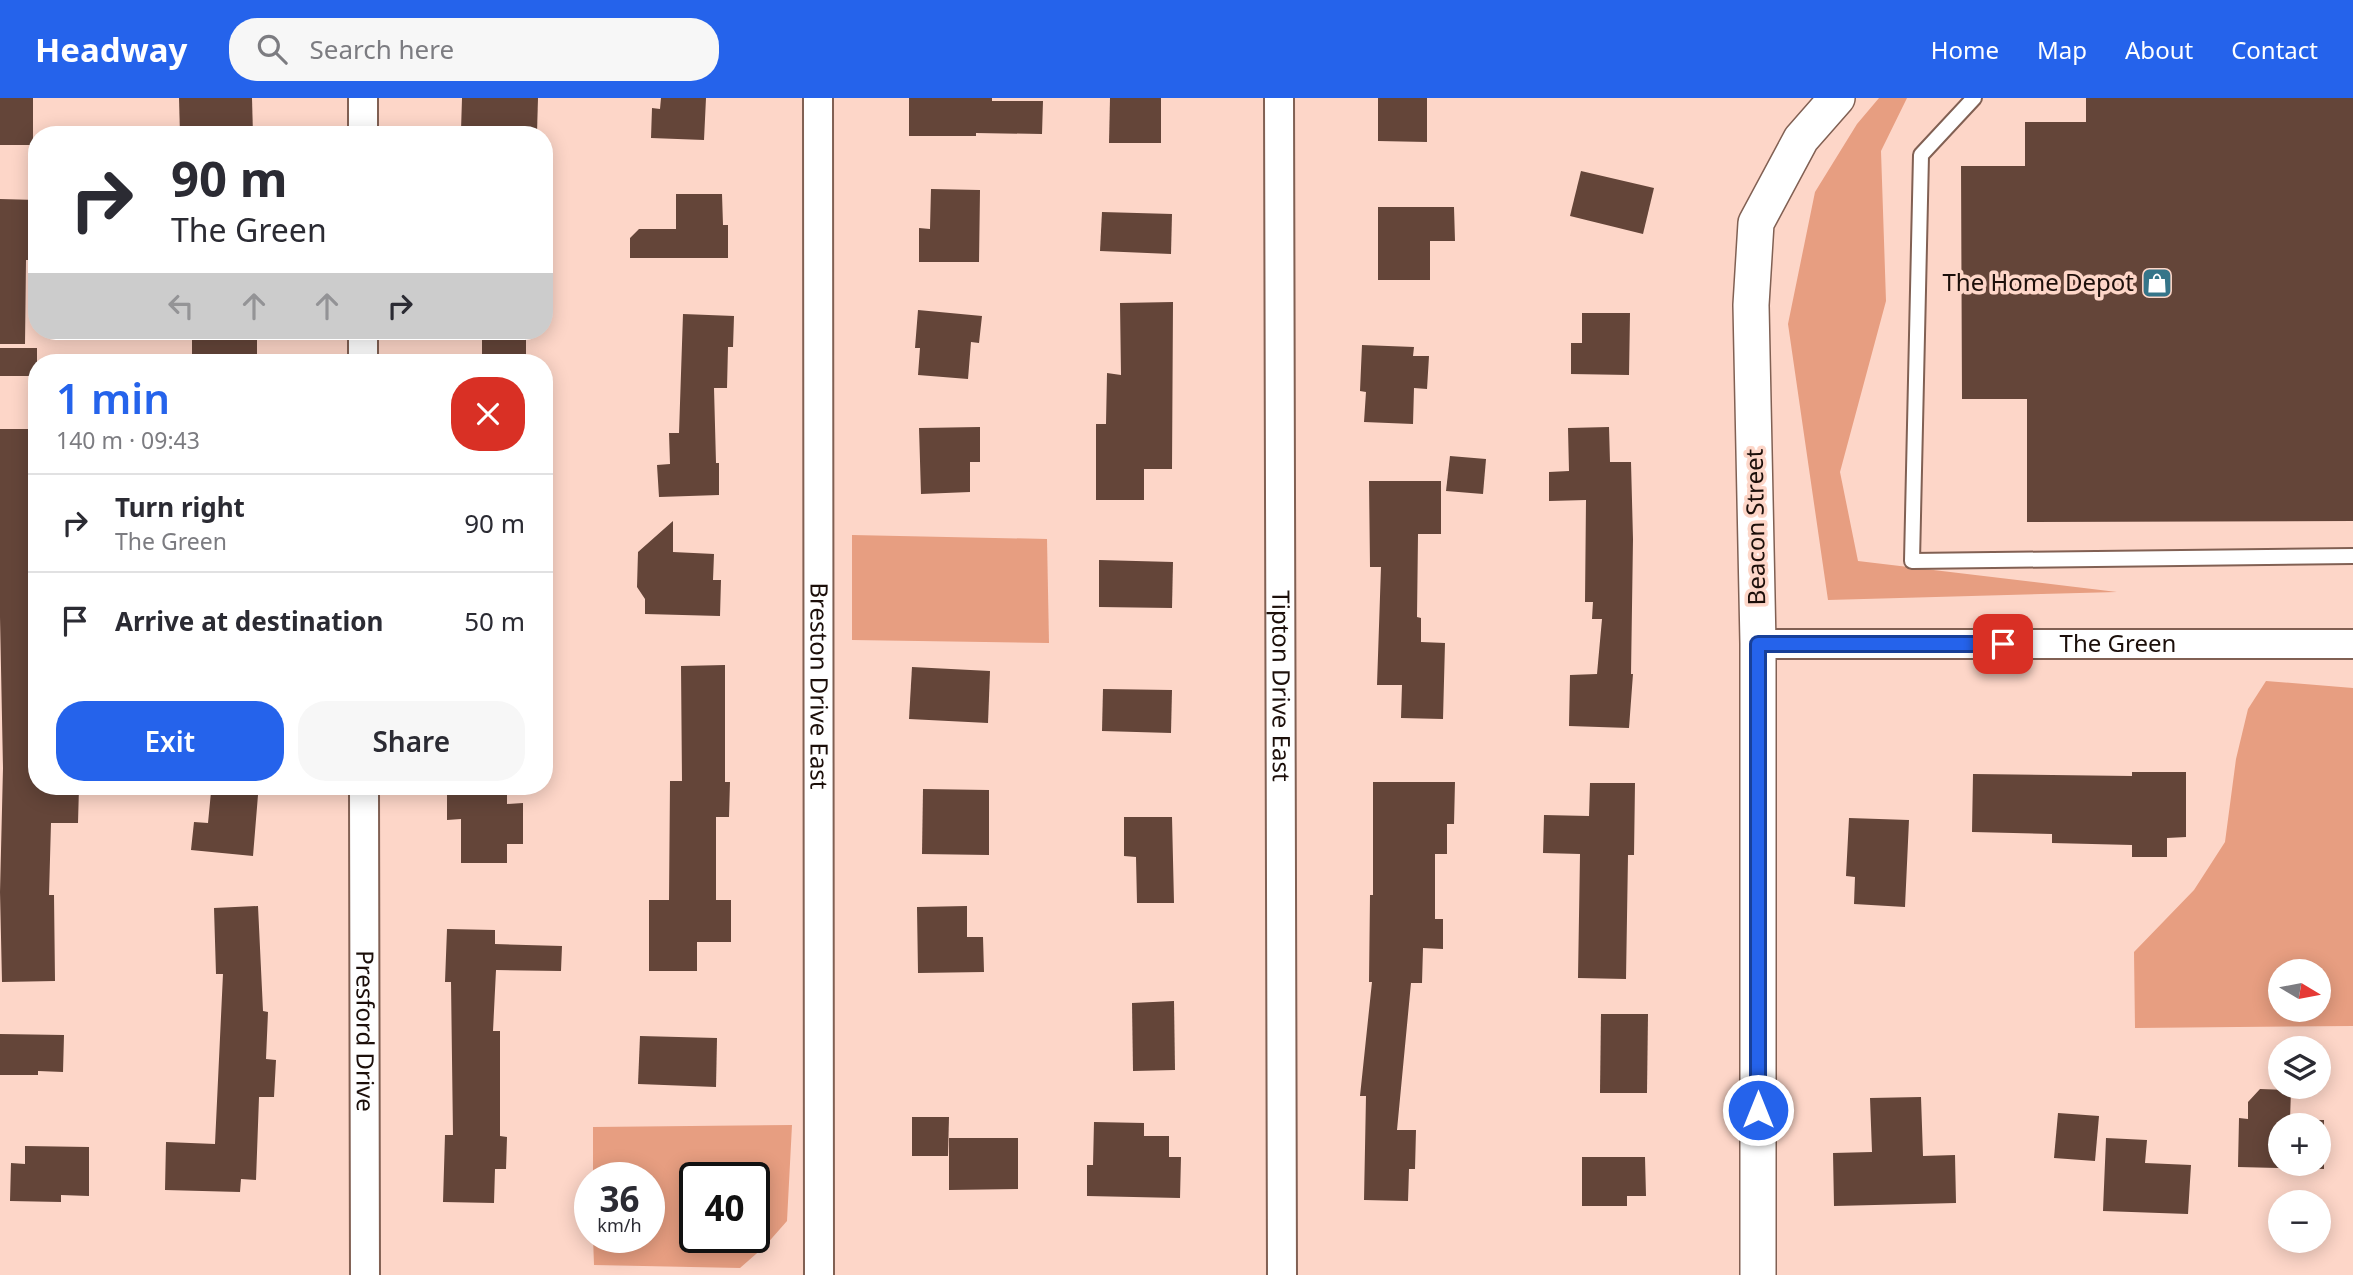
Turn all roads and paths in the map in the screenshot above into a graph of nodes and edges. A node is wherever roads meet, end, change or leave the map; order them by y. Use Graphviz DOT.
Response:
graph roads {
  1 [pos="363,98"];
  2 [pos="818,98"];
  3 [pos="1279,98"];
  4 [pos="1837,98"];
  5 [pos="1975,98"];
  6 [pos="363,126"];
  7 [pos="2353,556"];
  8 [pos="1758,644"];
  9 [pos="2353,644"];
  10 [pos="364,795"];
  11 [pos="365,1275"];
  12 [pos="819,1275"];
  13 [pos="1282,1275"];
  14 [pos="1758,1275"];
  1 -- 6 [label="street"];
  2 -- 12 [label="street, Breston Drive East"];
  3 -- 13 [label="street, Tipton Drive East"];
  4 -- 8 [label="street, Beacon Street"];
  5 -- 7 [label="lane"];
  8 -- 9 [label="street, The Green"];
  8 -- 14 [label="street, Beacon Street"];
  10 -- 11 [label="street, Presford Drive"];
}
